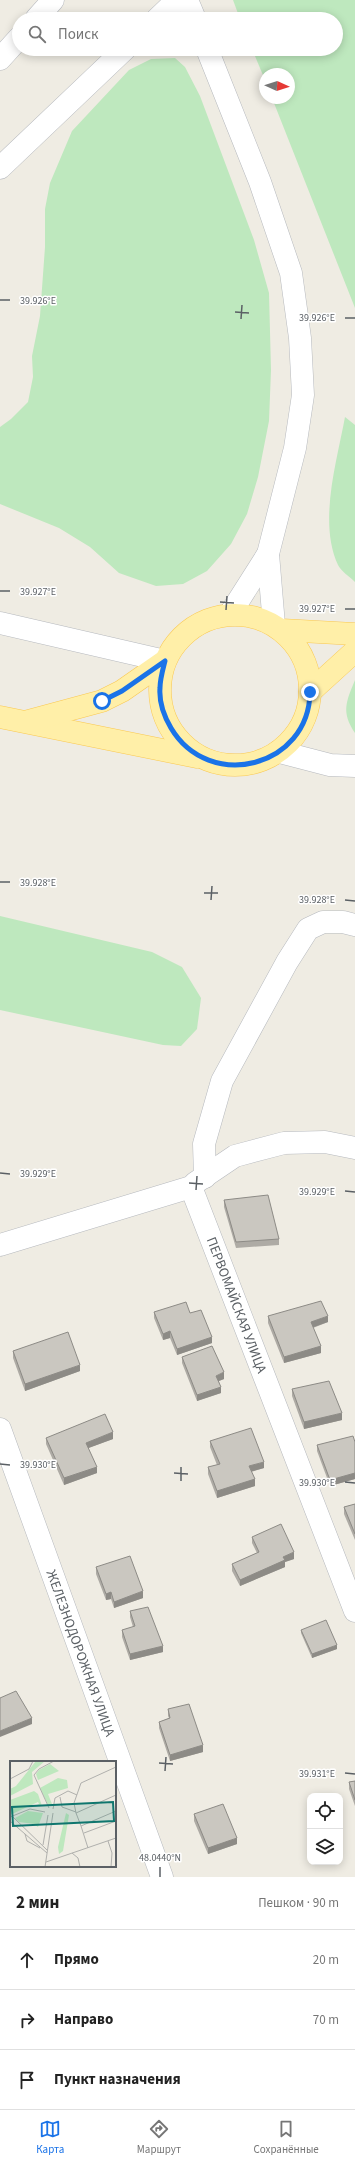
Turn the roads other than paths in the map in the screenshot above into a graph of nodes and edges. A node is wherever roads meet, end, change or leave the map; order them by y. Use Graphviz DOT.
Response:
graph roads {
  1 [pos="53,0"];
  2 [pos="177,0"];
  3 [pos="187,0"];
  4 [pos="42,12"];
  5 [pos="164,12"];
  6 [pos="192,12"];
  7 [pos="12,46"];
  8 [pos="118,56"];
  9 [pos="209,56"];
  10 [pos="0,59"];
  11 [pos="0,168"];
  12 [pos="268,554"];
  13 [pos="230,614"];
  14 [pos="0,623"];
  15 [pos="278,628"];
  16 [pos="355,634"];
  17 [pos="355,651"];
  18 [pos="165,661"];
  19 [pos="310,692"];
  20 [pos="0,717"];
  21 [pos="23,722"];
  22 [pos="280,752"];
  23 [pos="200,757"];
  24 [pos="355,766"];
  25 [pos="355,925"];
  26 [pos="355,1148"];
  27 [pos="198,1182"];
  28 [pos="0,1245"];
  29 [pos="0,1429"];
  30 [pos="355,1610"];
  31 [pos="162,1877"];
  1 -- 4 [label="street"];
  2 -- 5 [label="street"];
  3 -- 6 [label="street"];
  7 -- 10 [label="street"];
  8 -- 11 [label="street"];
  9 -- 12 [label="street"];
  12 -- 13 [label="street"];
  12 -- 15 [label="street"];
  13 -- 15 [label="main road"];
  13 -- 18 [label="main road"];
  14 -- 18 [label="street"];
  15 -- 16 [label="main road"];
  15 -- 19 [label="main road"];
  17 -- 19 [label="main road"];
  18 -- 21 [label="main road"];
  18 -- 23 [label="main road"];
  19 -- 22 [label="main road"];
  20 -- 21 [label="main road"];
  21 -- 23 [label="main road"];
  22 -- 23 [label="main road"];
  22 -- 24 [label="street"];
  25 -- 27 [label="street, ПЕРВОМАЙСКАЯ УЛИЦА"];
  26 -- 27 [label="street"];
  27 -- 28 [label="street"];
  27 -- 30 [label="street, ПЕРВОМАЙСКАЯ УЛИЦА"];
  29 -- 31 [label="street, ЖЕЛЕЗНОДОРОЖНАЯ УЛИЦА"];
}
